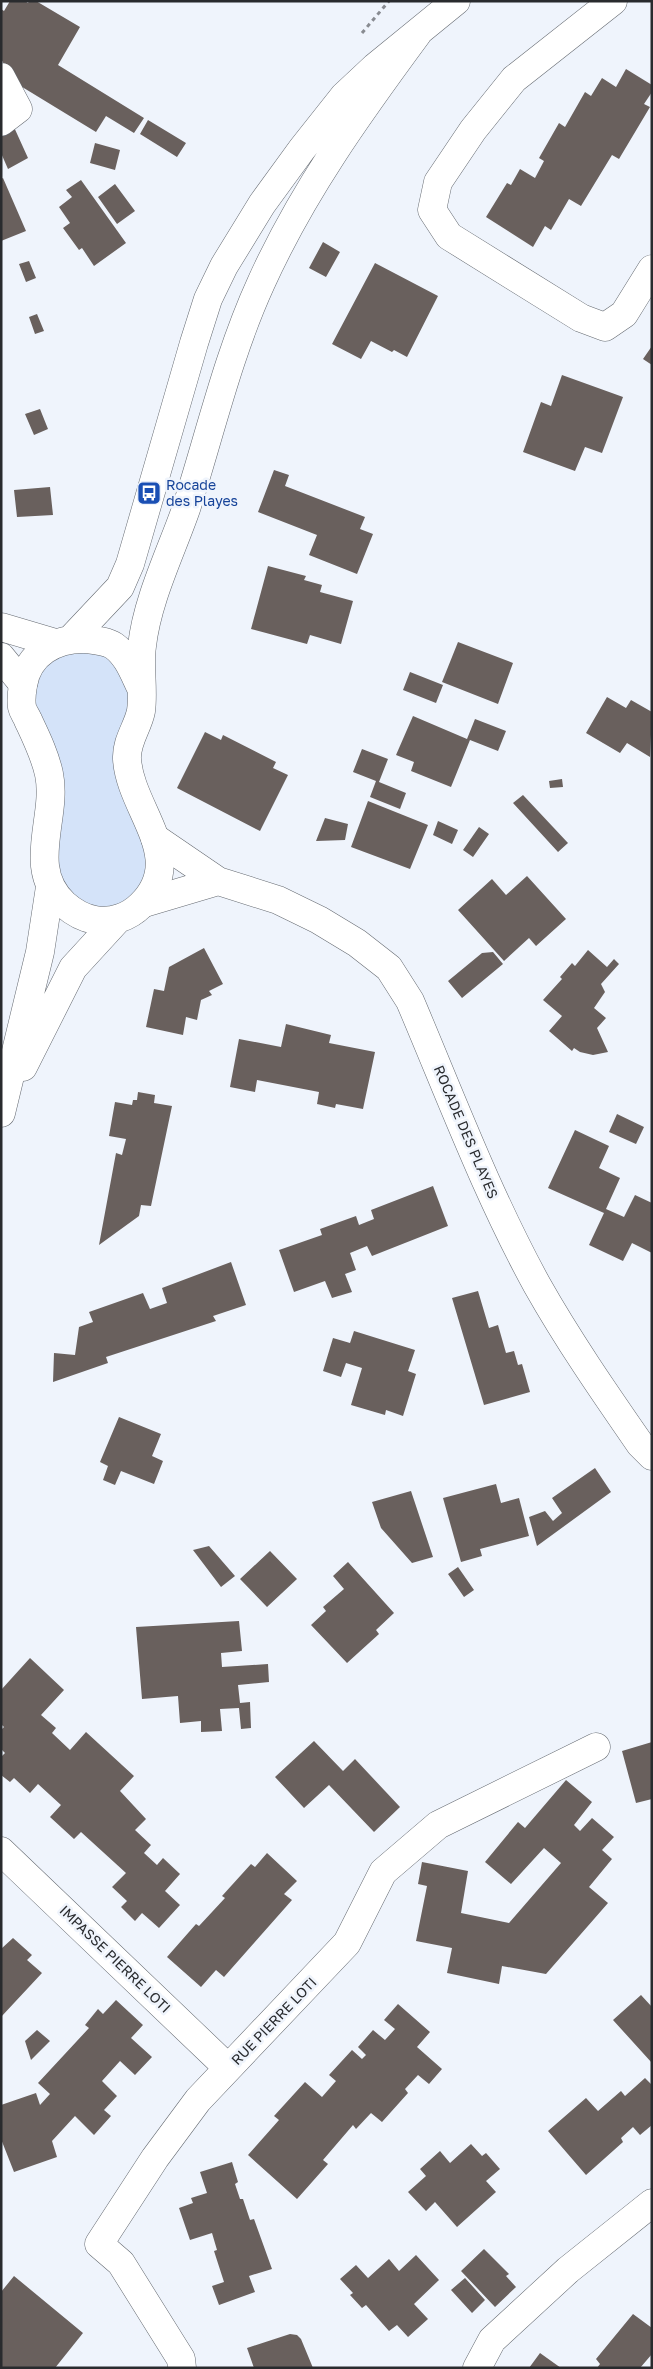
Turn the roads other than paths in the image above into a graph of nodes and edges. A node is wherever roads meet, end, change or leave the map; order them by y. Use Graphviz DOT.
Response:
graph roads {
  1 [pos="456,1"];
  2 [pos="613,1"];
  3 [pos="418,33"];
  4 [pos="1,77"];
  5 [pos="1,122"];
  6 [pos="652,269"];
  7 [pos="1,627"];
  8 [pos="63,641"];
  9 [pos="1,657"];
  10 [pos="23,684"];
  11 [pos="141,688"];
  12 [pos="156,838"];
  13 [pos="218,881"];
  14 [pos="50,887"];
  15 [pos="144,903"];
  16 [pos="118,919"];
  17 [pos="1,1114"];
  18 [pos="652,1456"];
  19 [pos="596,1747"];
  20 [pos="1,1851"];
  21 [pos="228,2068"];
  22 [pos="652,2203"];
  23 [pos="182,2368"];
  24 [pos="477,2368"];
  1 -- 3 [label="street"];
  2 -- 6 [label="street"];
  3 -- 8 [label="street"];
  3 -- 11 [label="street"];
  4 -- 5 [label="street"];
  7 -- 8 [label="street"];
  8 -- 10 [label="street"];
  8 -- 11 [label="street"];
  9 -- 10 [label="street"];
  10 -- 14 [label="street"];
  11 -- 12 [label="street"];
  12 -- 13 [label="street, ROCADE DES PLAYES"];
  12 -- 15 [label="street"];
  13 -- 15 [label="street"];
  13 -- 18 [label="street, ROCADE DES PLAYES"];
  14 -- 16 [label="street"];
  14 -- 17 [label="street"];
  15 -- 16 [label="street"];
  16 -- 17 [label="street"];
  19 -- 21 [label="street, RUE PIERRE LOTI"];
  20 -- 21 [label="street, IMPASSE PIERRE LOTI"];
  21 -- 23 [label="street, RUE PIERRE LOTI"];
  22 -- 24 [label="street"];
}
